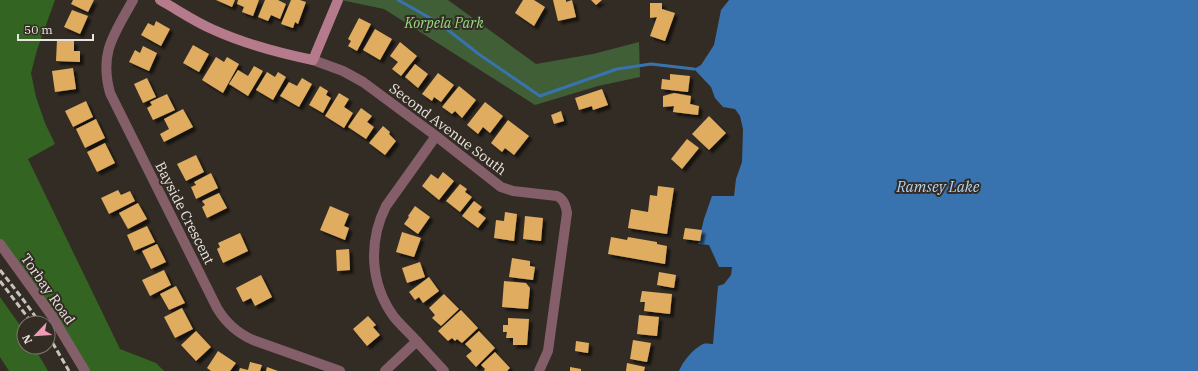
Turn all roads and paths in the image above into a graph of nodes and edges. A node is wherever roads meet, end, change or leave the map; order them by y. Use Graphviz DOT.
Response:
graph roads {
  1 [pos="133,0"];
  2 [pos="160,0"];
  3 [pos="338,0"];
  4 [pos="313,60"];
  5 [pos="436,136"];
  6 [pos="0,244"];
  7 [pos="417,342"];
  8 [pos="84,371"];
  9 [pos="340,371"];
  10 [pos="385,371"];
  11 [pos="444,371"];
  12 [pos="539,371"];
  1 -- 9 [label="street, Bayside Crescent"];
  2 -- 4 [label="street, Second Avenue South"];
  3 -- 4 [label="street"];
  4 -- 5 [label="street, Second Avenue South"];
  5 -- 7 [label="street"];
  5 -- 12 [label="street, Second Avenue South"];
  6 -- 8 [label="street, Torbay Road"];
  7 -- 10 [label="street"];
  7 -- 11 [label="street"];
}
